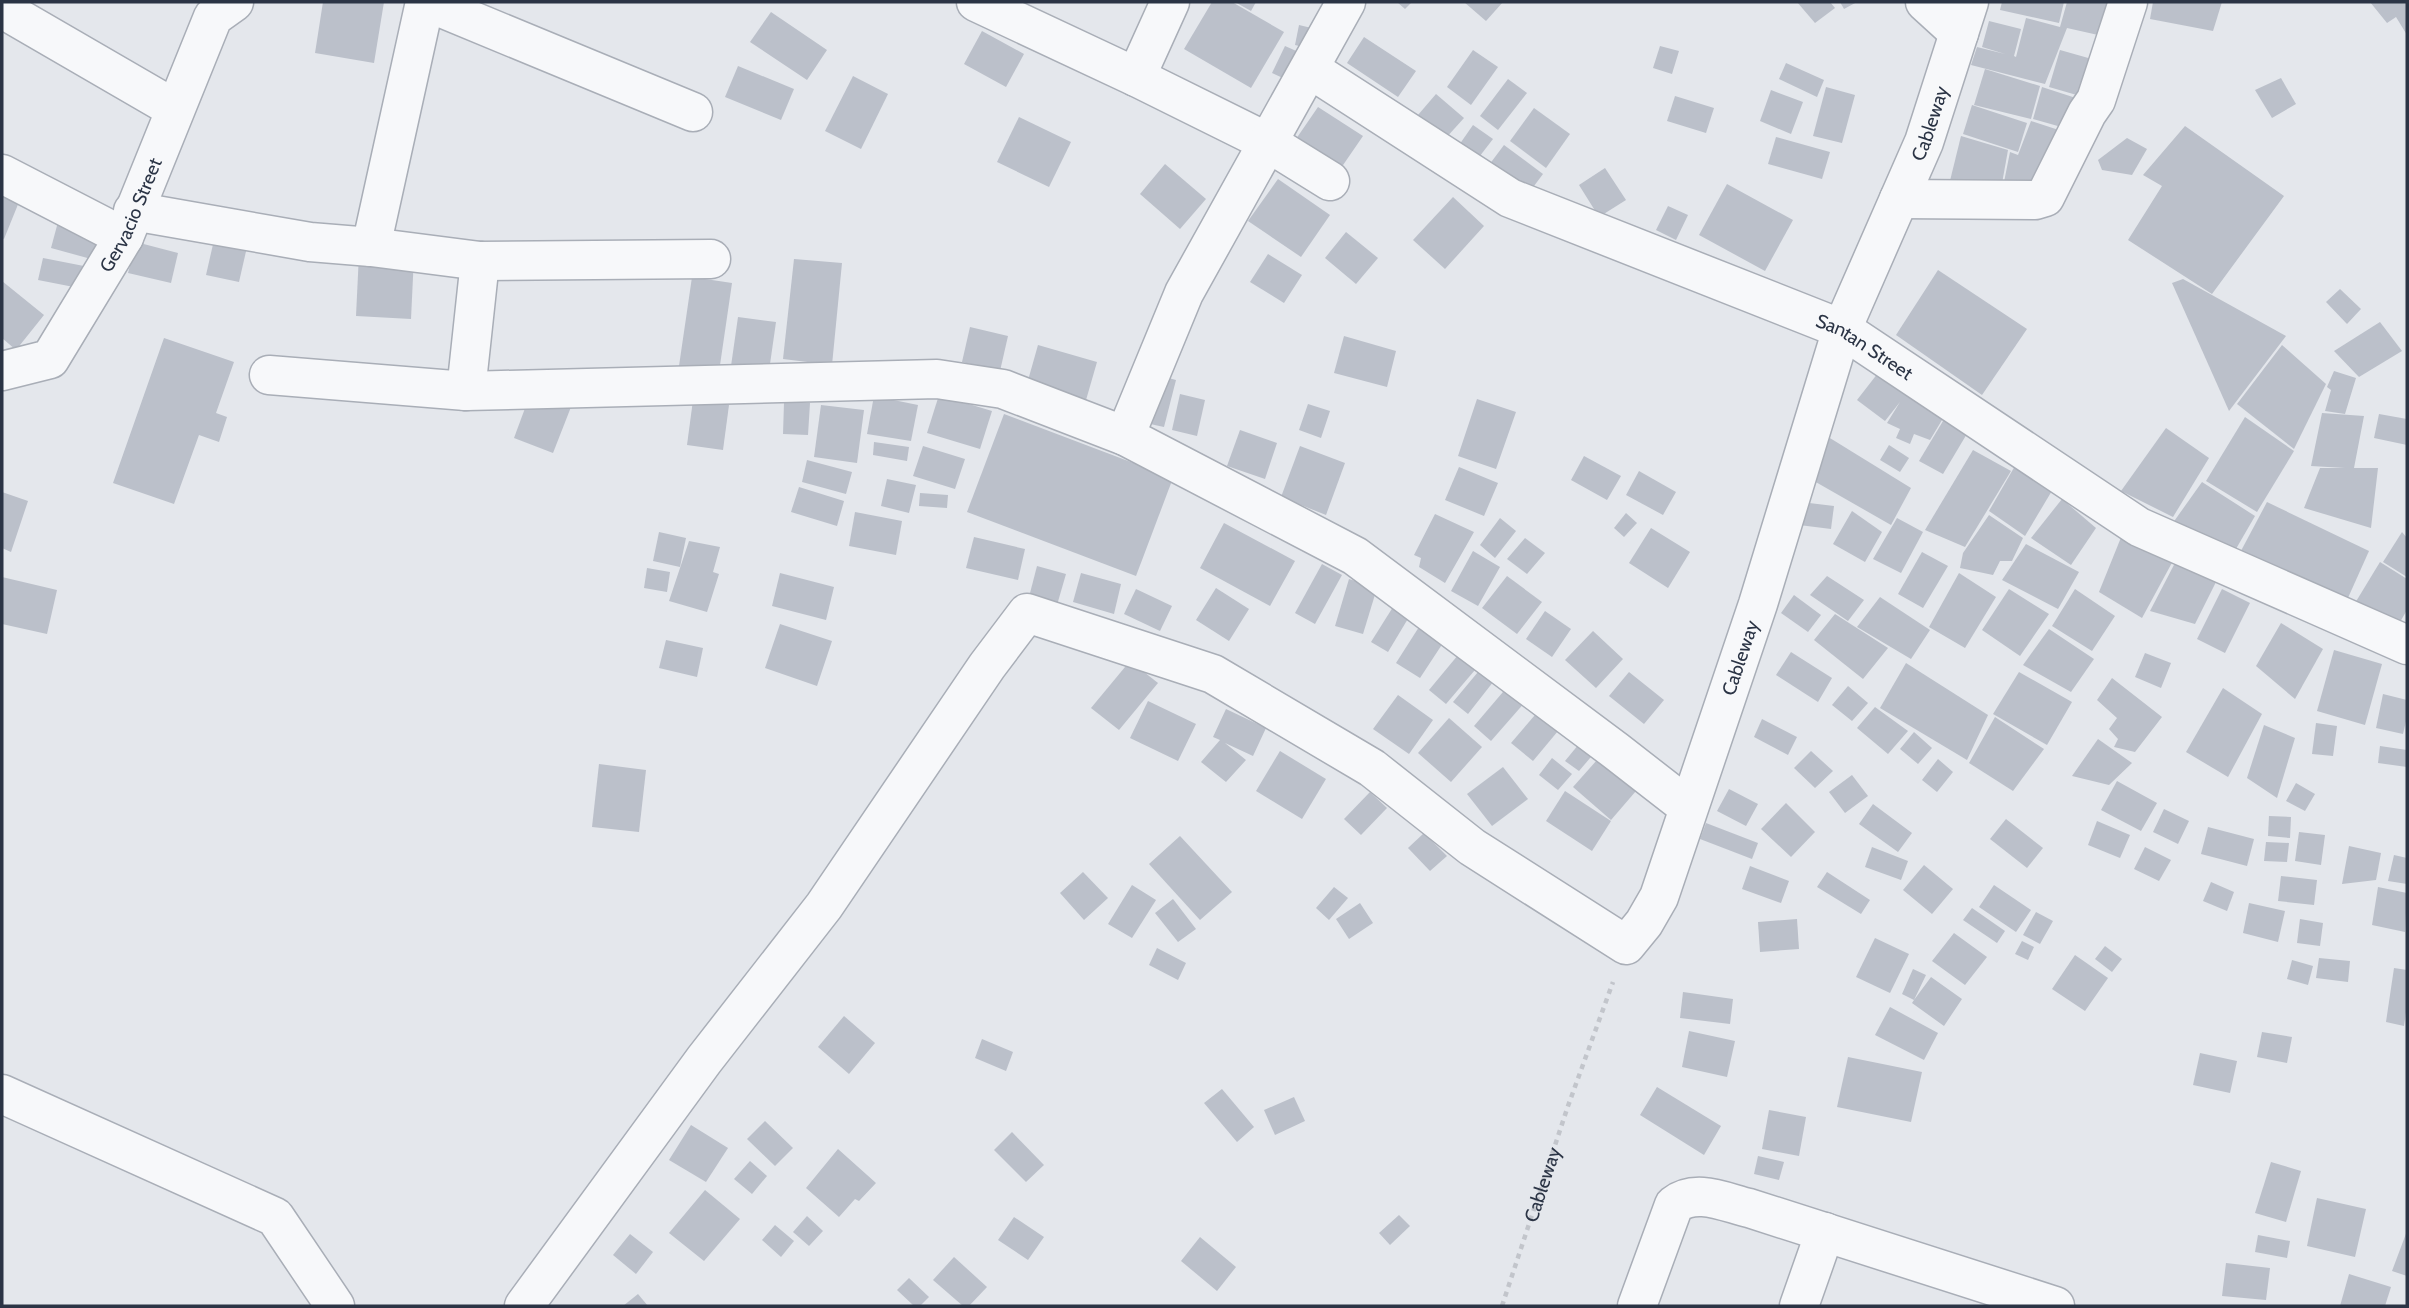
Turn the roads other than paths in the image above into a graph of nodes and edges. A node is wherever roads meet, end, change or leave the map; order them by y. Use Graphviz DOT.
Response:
graph roads {
  1 [pos="426,2"];
  2 [pos="976,2"];
  3 [pos="1170,2"];
  4 [pos="1346,2"];
  5 [pos="1926,2"];
  6 [pos="2128,2"];
  7 [pos="223,9"];
  8 [pos="6,11"];
  9 [pos="1964,17"];
  10 [pos="1310,69"];
  11 [pos="1136,76"];
  12 [pos="175,109"];
  13 [pos="692,112"];
  14 [pos="1267,142"];
  15 [pos="2,174"];
  16 [pos="1330,181"];
  17 [pos="1899,199"];
  18 [pos="129,224"];
  19 [pos="371,247"];
  20 [pos="710,259"];
  21 [pos="480,261"];
  22 [pos="1842,329"];
  23 [pos="2,371"];
  24 [pos="269,374"];
  25 [pos="466,391"];
  26 [pos="1125,436"];
  27 [pos="2407,645"];
  28 [pos="1688,807"];
  29 [pos="2,1094"];
  30 [pos="1825,1232"];
  31 [pos="1958,1292"];
  32 [pos="335,1306"];
  33 [pos="524,1306"];
  34 [pos="1637,1306"];
  35 [pos="1799,1306"];
  36 [pos="2054,1306"];
  1 -- 13 [label="street"];
  1 -- 19 [label="street"];
  2 -- 11 [label="street"];
  3 -- 11 [label="street"];
  4 -- 10 [label="street"];
  5 -- 9 [label="street"];
  6 -- 17 [label="street"];
  7 -- 12 [label="street, Gervacio Street"];
  8 -- 12 [label="street"];
  9 -- 17 [label="street, Cableway"];
  10 -- 14 [label="street"];
  10 -- 22 [label="street, Santan Street"];
  11 -- 14 [label="street"];
  12 -- 18 [label="street, Gervacio Street"];
  14 -- 16 [label="street"];
  14 -- 26 [label="street"];
  15 -- 18 [label="street"];
  17 -- 22 [label="street, Cableway"];
  18 -- 19 [label="street"];
  18 -- 23 [label="street, Gervacio Street"];
  19 -- 21 [label="street"];
  20 -- 21 [label="street"];
  21 -- 25 [label="street"];
  22 -- 27 [label="street, Santan Street"];
  22 -- 28 [label="street, Cableway"];
  24 -- 25 [label="street"];
  25 -- 26 [label="street"];
  26 -- 28 [label="street"];
  28 -- 33 [label="street, Cableway"];
  29 -- 32 [label="street"];
  30 -- 31 [label="street"];
  30 -- 34 [label="street"];
  30 -- 35 [label="street"];
  31 -- 36 [label="street"];
}
